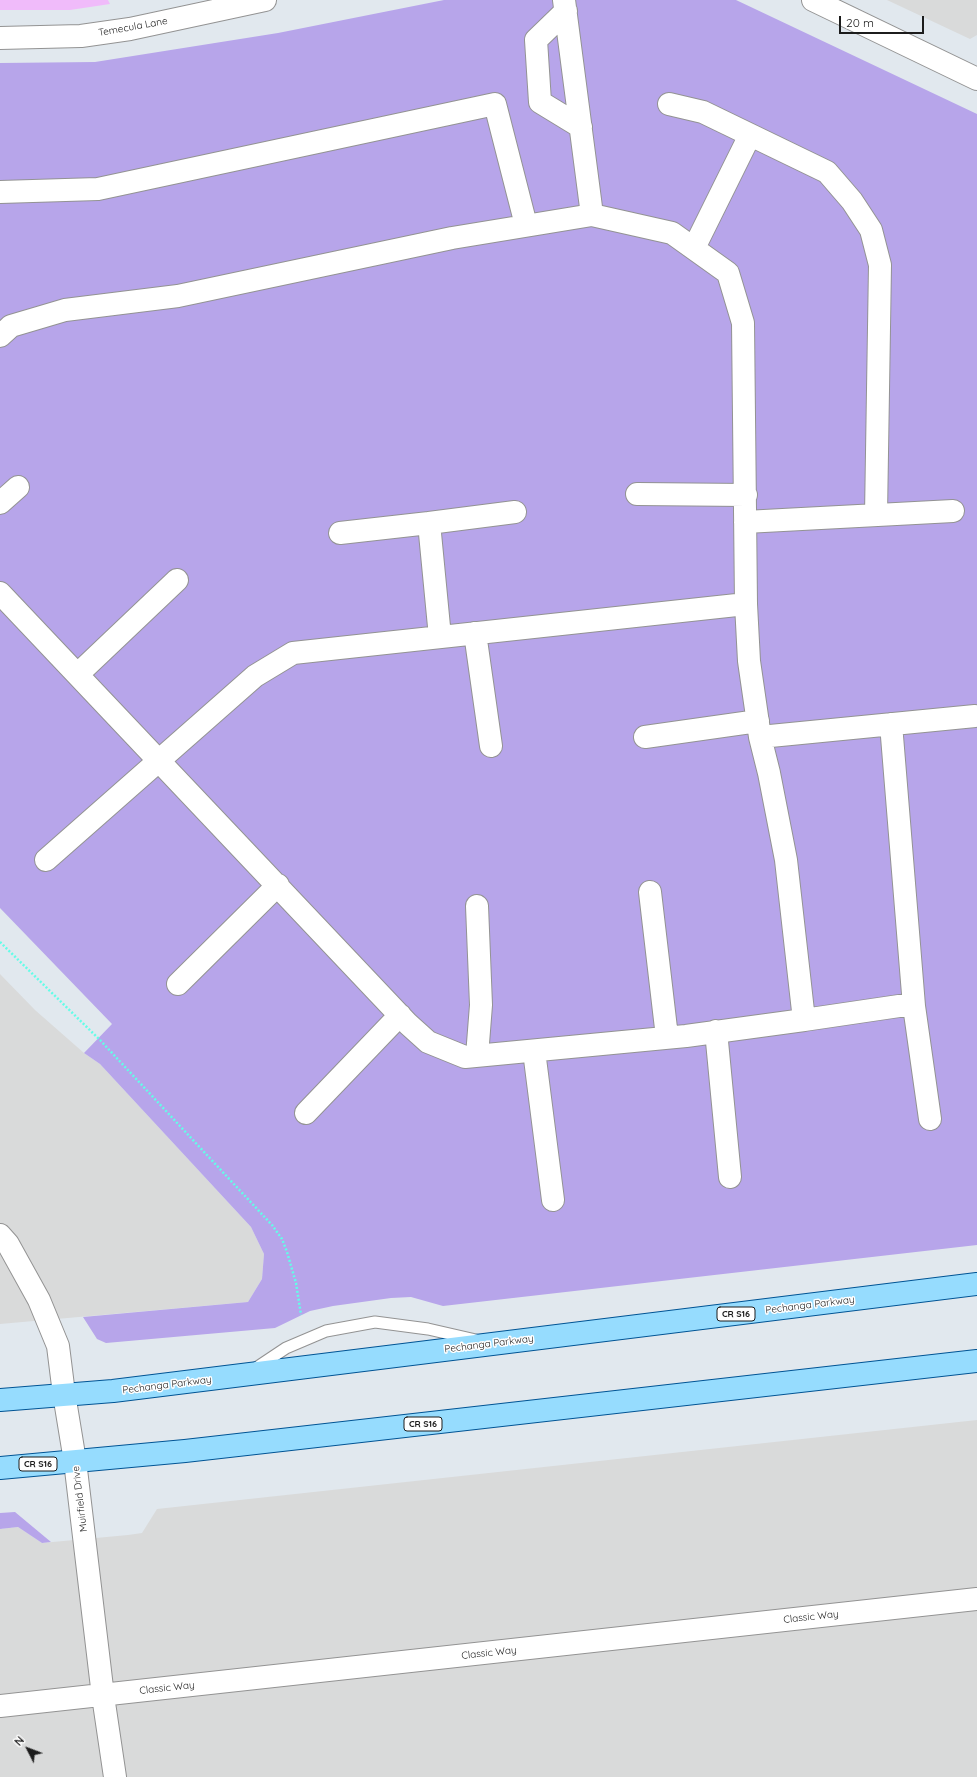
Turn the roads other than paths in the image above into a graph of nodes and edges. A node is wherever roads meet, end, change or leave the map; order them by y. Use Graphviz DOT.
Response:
graph roads {
  1 [pos="265,0"];
  2 [pos="813,0"];
  3 [pos="565,6"];
  4 [pos="0,38"];
  5 [pos="977,79"];
  6 [pos="669,104"];
  7 [pos="581,127"];
  8 [pos="750,135"];
  9 [pos="0,192"];
  10 [pos="592,215"];
  11 [pos="526,226"];
  12 [pos="694,248"];
  13 [pos="0,336"];
  14 [pos="18,487"];
  15 [pos="637,494"];
  16 [pos="746,495"];
  17 [pos="0,503"];
  18 [pos="953,511"];
  19 [pos="515,512"];
  20 [pos="876,515"];
  21 [pos="745,522"];
  22 [pos="429,523"];
  23 [pos="340,533"];
  24 [pos="177,580"];
  25 [pos="2,600"];
  26 [pos="746,604"];
  27 [pos="475,633"];
  28 [pos="440,637"];
  29 [pos="78,674"];
  30 [pos="975,716"];
  31 [pos="891,724"];
  32 [pos="759,729"];
  33 [pos="645,737"];
  34 [pos="491,746"];
  35 [pos="159,760"];
  36 [pos="46,860"];
  37 [pos="278,885"];
  38 [pos="650,892"];
  39 [pos="477,906"];
  40 [pos="178,984"];
  41 [pos="914,1006"];
  42 [pos="400,1015"];
  43 [pos="804,1020"];
  44 [pos="716,1031"];
  45 [pos="667,1037"];
  46 [pos="534,1051"];
  47 [pos="477,1056"];
  48 [pos="306,1113"];
  49 [pos="930,1119"];
  50 [pos="730,1177"];
  51 [pos="553,1200"];
  52 [pos="0,1235"];
  53 [pos="977,1284"];
  54 [pos="494,1344"];
  55 [pos="977,1361"];
  56 [pos="247,1374"];
  57 [pos="64,1394"];
  58 [pos="0,1400"];
  59 [pos="76,1461"];
  60 [pos="0,1468"];
  61 [pos="977,1599"];
  62 [pos="103,1696"];
  63 [pos="0,1706"];
  64 [pos="115,1777"];
  1 -- 4 [label="street, Temecula Lane"];
  2 -- 5 [label="street"];
  3 -- 7 [label="street"];
  3 -- 7 [label="street"];
  6 -- 8 [label="street"];
  7 -- 10 [label="street"];
  8 -- 12 [label="street"];
  8 -- 20 [label="street"];
  9 -- 11 [label="street"];
  10 -- 11 [label="street"];
  10 -- 12 [label="street"];
  11 -- 13 [label="street"];
  12 -- 16 [label="street"];
  14 -- 17 [label="street"];
  15 -- 16 [label="street"];
  16 -- 21 [label="street"];
  18 -- 20 [label="street"];
  19 -- 22 [label="street"];
  20 -- 21 [label="street"];
  21 -- 26 [label="street"];
  22 -- 23 [label="street"];
  22 -- 28 [label="street"];
  24 -- 29 [label="street"];
  25 -- 29 [label="street"];
  26 -- 27 [label="street"];
  26 -- 32 [label="street"];
  27 -- 28 [label="street"];
  27 -- 34 [label="street"];
  28 -- 35 [label="street"];
  29 -- 35 [label="street"];
  30 -- 31 [label="street"];
  31 -- 32 [label="street"];
  31 -- 41 [label="street"];
  32 -- 33 [label="street"];
  32 -- 43 [label="street"];
  35 -- 36 [label="street"];
  35 -- 37 [label="street"];
  37 -- 40 [label="street"];
  37 -- 42 [label="street"];
  38 -- 45 [label="street"];
  39 -- 47 [label="street"];
  41 -- 43 [label="street"];
  41 -- 49 [label="street"];
  42 -- 47 [label="street"];
  42 -- 48 [label="street"];
  43 -- 44 [label="street"];
  44 -- 45 [label="street"];
  44 -- 50 [label="street"];
  45 -- 46 [label="street"];
  46 -- 47 [label="street"];
  46 -- 51 [label="street"];
  52 -- 57 [label="street, Muirfield Drive"];
  53 -- 54 [label="main road, Pechanga Parkway / CR S16"];
  54 -- 56 [label="main road, Pechanga Parkway / CR S16"];
  54 -- 56 [label="lane"];
  55 -- 59 [label="main road, CR S16"];
  56 -- 57 [label="main road, Pechanga Parkway / CR S16"];
  57 -- 58 [label="main road, Pechanga Parkway / CR S16"];
  57 -- 59 [label="street, Muirfield Drive"];
  59 -- 60 [label="main road, CR S16"];
  59 -- 62 [label="street, Muirfield Drive"];
  61 -- 62 [label="street, Classic Way"];
  62 -- 63 [label="street, Classic Way"];
  62 -- 64 [label="street, Muirfield Drive"];
}
